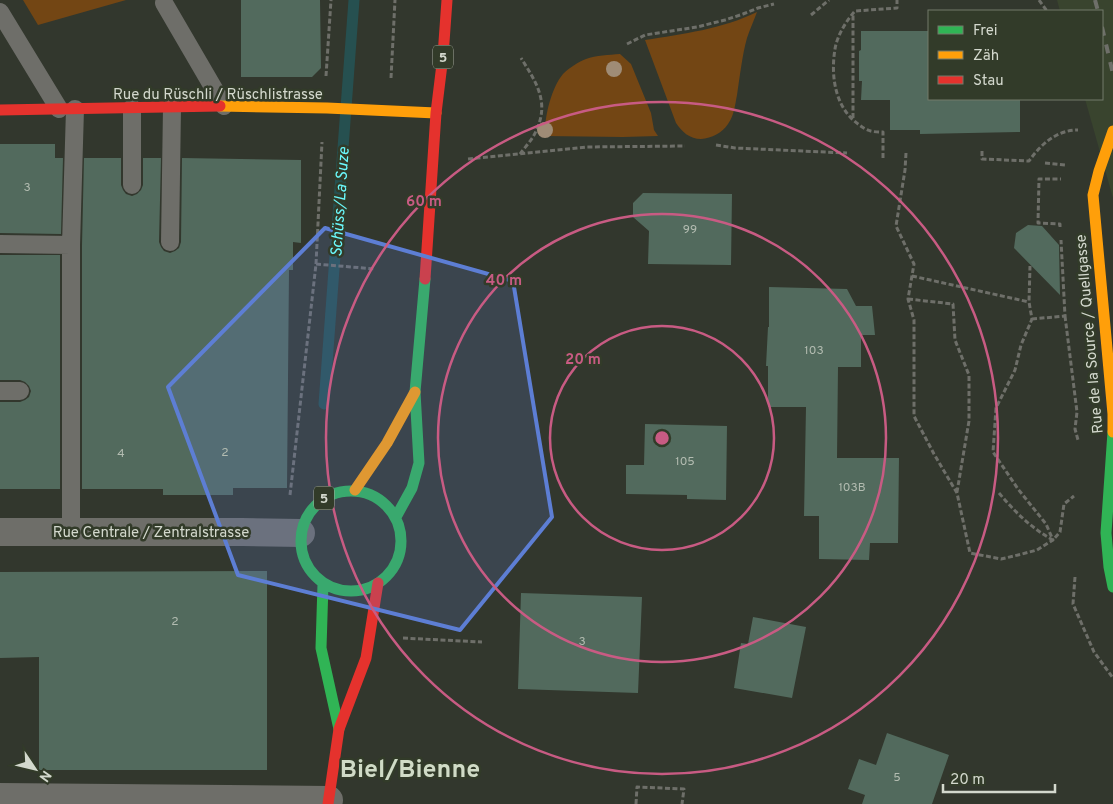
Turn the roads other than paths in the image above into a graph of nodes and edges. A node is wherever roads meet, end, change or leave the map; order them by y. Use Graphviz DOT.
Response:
graph roads {
  1 [pos="447,0"];
  2 [pos="164,3"];
  3 [pos="0,12"];
  4 [pos="224,106"];
  5 [pos="172,107"];
  6 [pos="132,108"];
  7 [pos="67,109"];
  8 [pos="0,110"];
  9 [pos="436,113"];
  10 [pos="1113,131"];
  11 [pos="132,185"];
  12 [pos="170,242"];
  13 [pos="0,244"];
  14 [pos="71,245"];
  15 [pos="0,391"];
  16 [pos="20,391"];
  17 [pos="415,392"];
  18 [pos="355,490"];
  19 [pos="1111,509"];
  20 [pos="396,517"];
  21 [pos="0,532"];
  22 [pos="71,532"];
  23 [pos="301,533"];
  24 [pos="324,584"];
  25 [pos="378,584"];
  26 [pos="1113,587"];
  27 [pos="339,729"];
  28 [pos="0,797"];
  29 [pos="328,802"];
  1 -- 9 [label="main road, 5"];
  2 -- 4 [label="lane"];
  3 -- 7 [label="lane"];
  4 -- 5 [label="main road, Rue du Rüschli / Rüschlistrasse"];
  4 -- 9 [label="main road, Rue du Rüschli / Rüschlistrasse"];
  5 -- 6 [label="main road, Rue du Rüschli / Rüschlistrasse"];
  5 -- 12 [label="lane"];
  6 -- 7 [label="main road, Rue du Rüschli / Rüschlistrasse"];
  6 -- 11 [label="lane"];
  7 -- 8 [label="main road, Rue du Rüschli / Rüschlistrasse"];
  7 -- 14 [label="lane"];
  9 -- 17 [label="main road, 5"];
  10 -- 19 [label="main road, Rue de la Source / Quellgasse"];
  13 -- 14 [label="lane"];
  14 -- 22 [label="lane"];
  15 -- 16 [label="lane"];
  17 -- 18 [label="main road, 5"];
  17 -- 20 [label="main road, 5"];
  18 -- 20 [label="main road, 5"];
  18 -- 23 [label="main road, 5"];
  19 -- 26 [label="main road, Rue de la Source / Quellgasse"];
  20 -- 25 [label="main road, 5"];
  21 -- 22 [label="street, Rue Centrale / Zentralstrasse"];
  22 -- 23 [label="street, Rue Centrale / Zentralstrasse"];
  23 -- 24 [label="main road"];
  24 -- 25 [label="main road"];
  24 -- 27 [label="main road"];
  25 -- 27 [label="main road"];
  27 -- 29 [label="main road"];
  28 -- 29 [label="street"];
}
